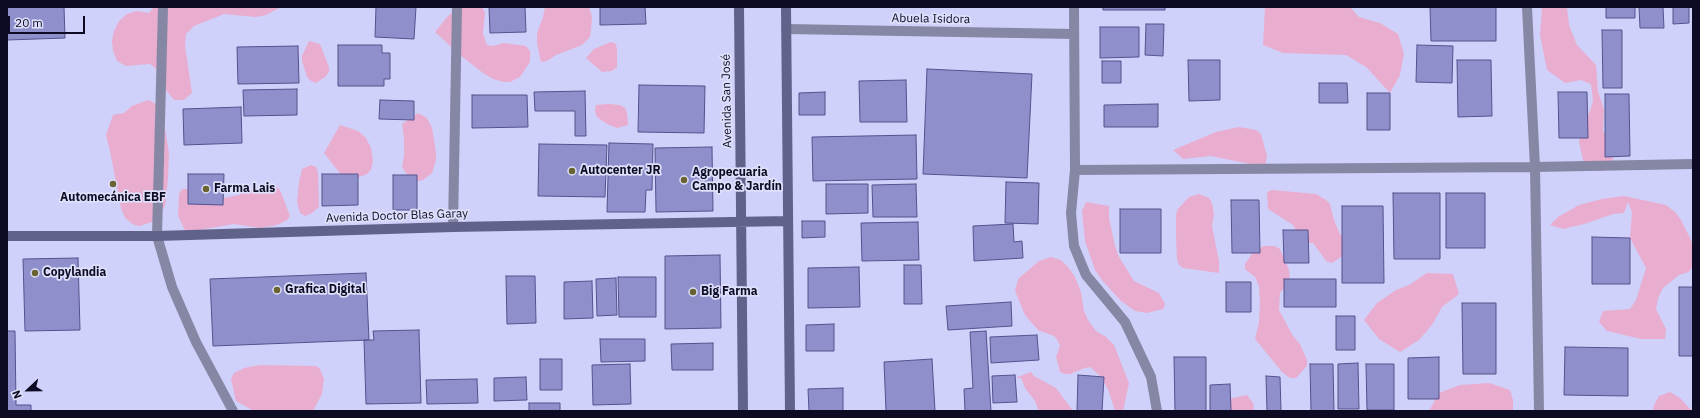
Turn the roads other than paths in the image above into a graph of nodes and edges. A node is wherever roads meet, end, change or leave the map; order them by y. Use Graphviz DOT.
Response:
graph roads {
  1 [pos="163,7"];
  2 [pos="457,7"];
  3 [pos="739,7"];
  4 [pos="786,7"];
  5 [pos="1074,7"];
  6 [pos="1527,7"];
  7 [pos="786,29"];
  8 [pos="1074,34"];
  9 [pos="1693,164"];
  10 [pos="1535,167"];
  11 [pos="1075,170"];
  12 [pos="788,221"];
  13 [pos="741,222"];
  14 [pos="453,227"];
  15 [pos="7,236"];
  16 [pos="157,236"];
  17 [pos="233,411"];
  18 [pos="743,411"];
  19 [pos="790,411"];
  20 [pos="1157,411"];
  21 [pos="1539,411"];
  1 -- 16 [label="street"];
  2 -- 14 [label="street"];
  3 -- 13 [label="street, Avenida San José"];
  4 -- 7 [label="street"];
  5 -- 8 [label="street"];
  6 -- 10 [label="street"];
  7 -- 8 [label="street, Abuela Isidora"];
  7 -- 12 [label="street"];
  8 -- 11 [label="street"];
  9 -- 10 [label="street"];
  10 -- 11 [label="street"];
  10 -- 21 [label="street"];
  11 -- 20 [label="street"];
  12 -- 13 [label="street, Avenida Doctor Blas Garay"];
  12 -- 19 [label="street"];
  13 -- 14 [label="street, Avenida Doctor Blas Garay"];
  13 -- 18 [label="street, Avenida San José"];
  14 -- 16 [label="street, Avenida Doctor Blas Garay"];
  15 -- 16 [label="street, Avenida Doctor Blas Garay"];
  16 -- 17 [label="street"];
}
